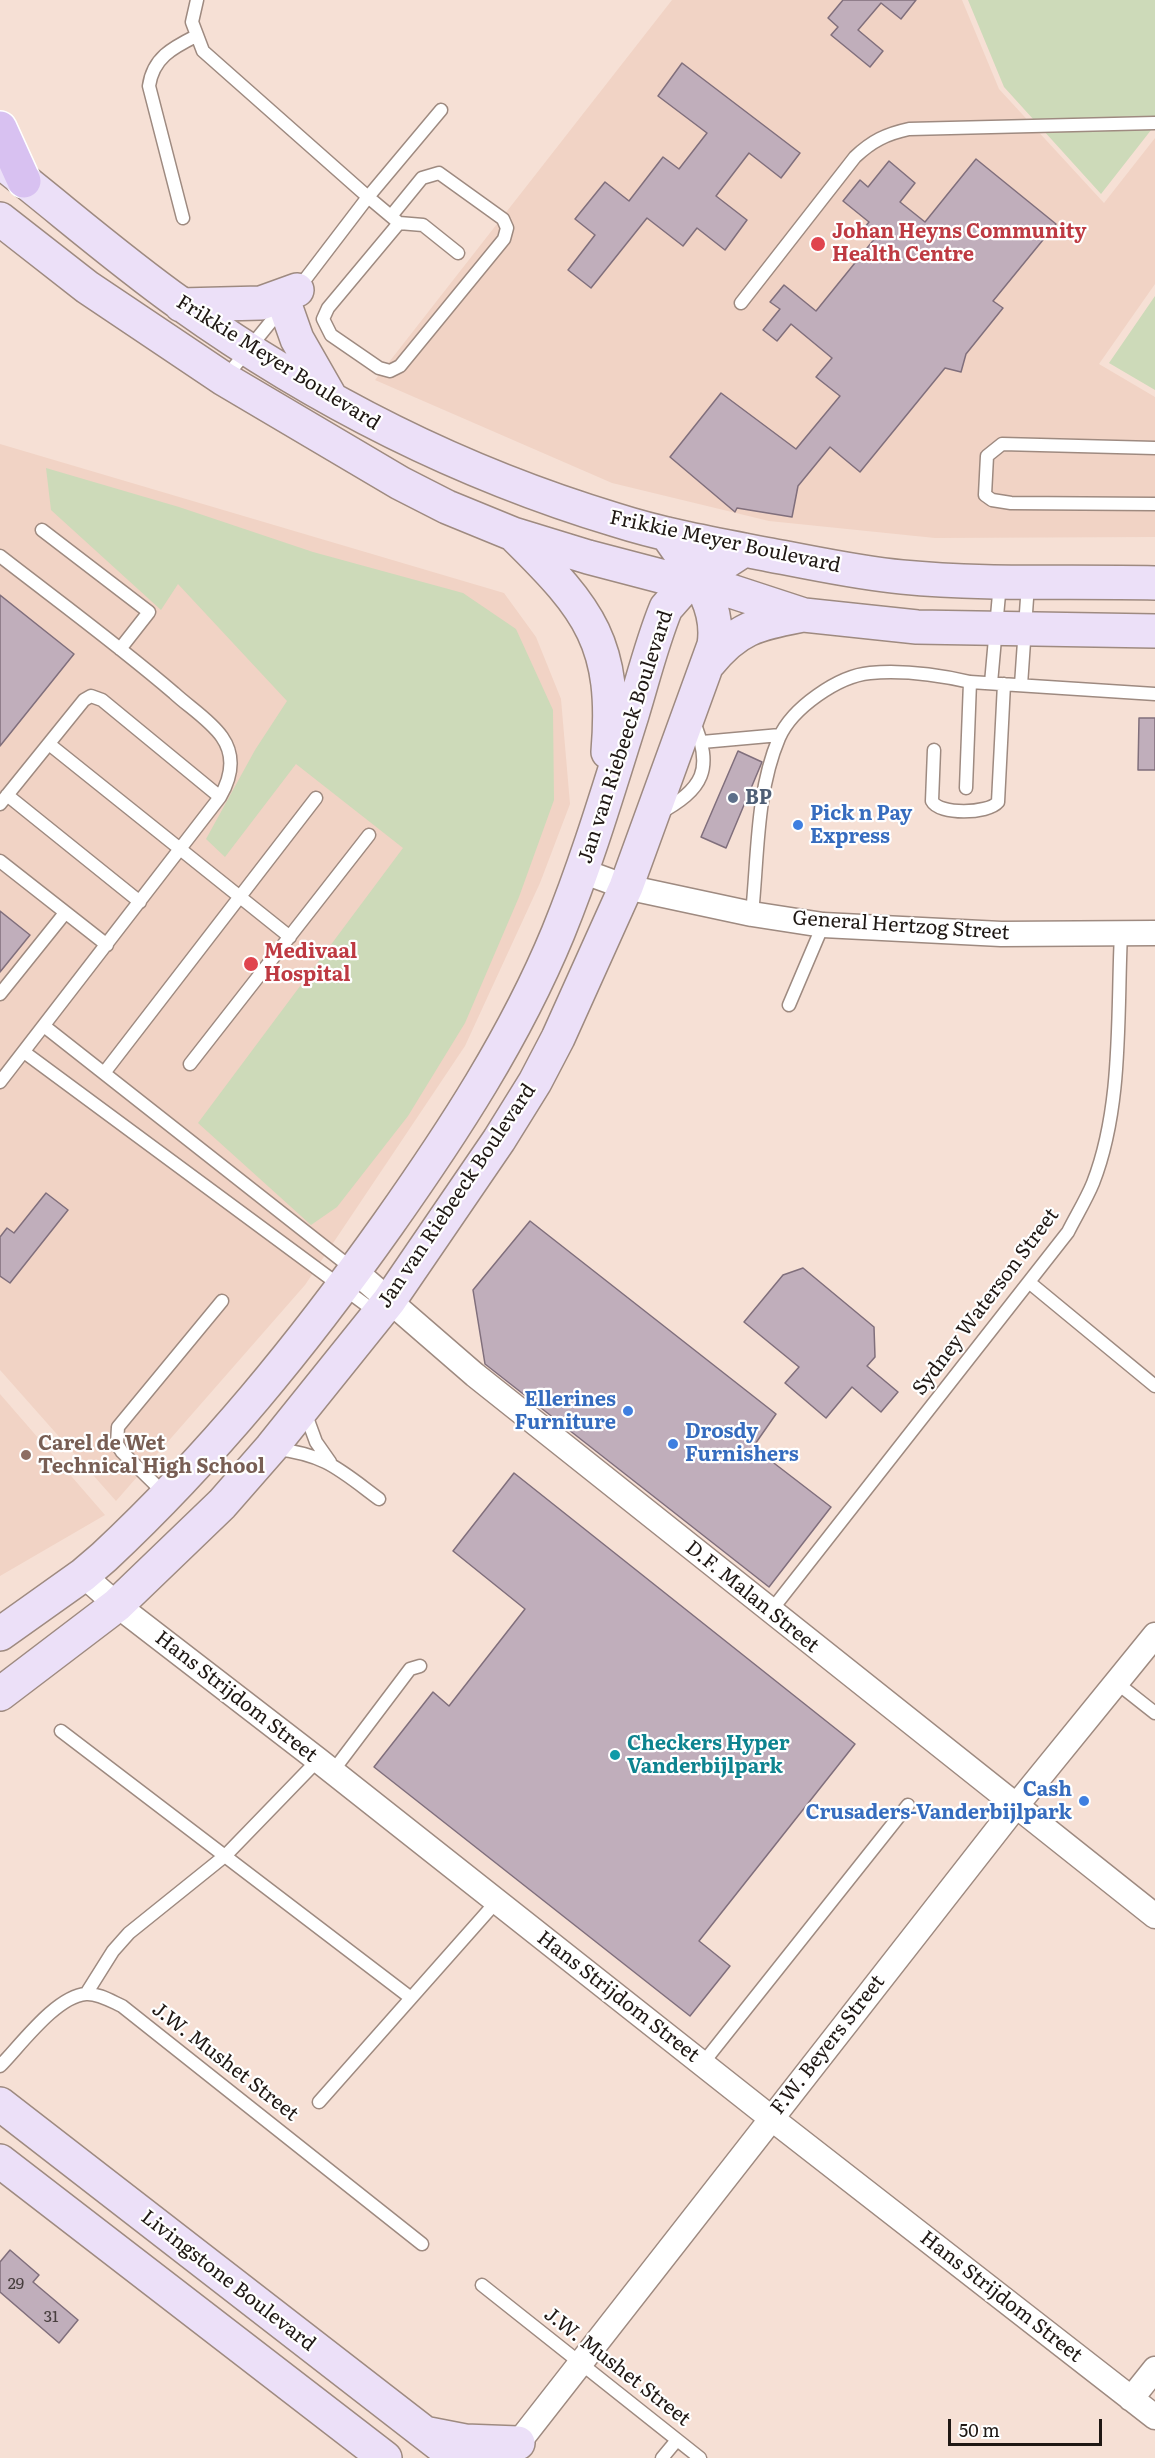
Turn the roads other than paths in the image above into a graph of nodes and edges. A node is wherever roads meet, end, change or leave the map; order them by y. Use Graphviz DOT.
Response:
graph roads {
  1 [pos="196,0"];
  2 [pos="196,36"];
  3 [pos="441,110"];
  4 [pos="1155,123"];
  5 [pos="0,128"];
  6 [pos="12,171"];
  7 [pos="368,197"];
  8 [pos="183,218"];
  9 [pos="0,219"];
  10 [pos="395,220"];
  11 [pos="458,253"];
  12 [pos="291,298"];
  13 [pos="741,303"];
  14 [pos="182,304"];
  15 [pos="248,348"];
  16 [pos="224,379"];
  17 [pos="333,401"];
  18 [pos="1155,448"];
  19 [pos="1155,504"];
  20 [pos="42,531"];
  21 [pos="513,534"];
  22 [pos="667,534"];
  23 [pos="744,550"];
  24 [pos="0,556"];
  25 [pos="697,580"];
  26 [pos="1014,581"];
  27 [pos="1155,583"];
  28 [pos="804,615"];
  29 [pos="1011,630"];
  30 [pos="1155,631"];
  31 [pos="120,650"];
  32 [pos="709,663"];
  33 [pos="970,682"];
  34 [pos="998,684"];
  35 [pos="1020,685"];
  36 [pos="1155,694"];
  37 [pos="696,728"];
  38 [pos="780,735"];
  39 [pos="49,744"];
  40 [pos="934,750"];
  41 [pos="966,788"];
  42 [pos="220,798"];
  43 [pos="316,798"];
  44 [pos="4,799"];
  45 [pos="604,802"];
  46 [pos="369,835"];
  47 [pos="179,851"];
  48 [pos="0,861"];
  49 [pos="582,871"];
  50 [pos="626,887"];
  51 [pos="240,898"];
  52 [pos="140,902"];
  53 [pos="65,913"];
  54 [pos="752,914"];
  55 [pos="823,925"];
  56 [pos="1120,933"];
  57 [pos="1155,933"];
  58 [pos="290,937"];
  59 [pos="107,945"];
  60 [pos="0,994"];
  61 [pos="789,1005"];
  62 [pos="44,1026"];
  63 [pos="24,1052"];
  64 [pos="190,1064"];
  65 [pos="104,1073"];
  66 [pos="0,1082"];
  67 [pos="349,1279"];
  68 [pos="1030,1283"];
  69 [pos="222,1301"];
  70 [pos="384,1307"];
  71 [pos="1155,1386"];
  72 [pos="304,1408"];
  73 [pos="272,1448"];
  74 [pos="330,1462"];
  75 [pos="167,1496"];
  76 [pos="379,1499"];
  77 [pos="83,1575"];
  78 [pos="117,1605"];
  79 [pos="770,1612"];
  80 [pos="0,1634"];
  81 [pos="1155,1635"];
  82 [pos="420,1666"];
  83 [pos="1117,1683"];
  84 [pos="0,1694"];
  85 [pos="1155,1713"];
  86 [pos="61,1731"];
  87 [pos="326,1766"];
  88 [pos="908,1805"];
  89 [pos="1016,1806"];
  90 [pos="226,1855"];
  91 [pos="497,1901"];
  92 [pos="1155,1917"];
  93 [pos="86,1994"];
  94 [pos="411,1998"];
  95 [pos="703,2063"];
  96 [pos="0,2066"];
  97 [pos="319,2102"];
  98 [pos="0,2104"];
  99 [pos="771,2118"];
  100 [pos="0,2161"];
  101 [pos="422,2244"];
  102 [pos="482,2284"];
  103 [pos="580,2362"];
  104 [pos="1155,2369"];
  105 [pos="1131,2399"];
  106 [pos="1155,2417"];
  107 [pos="424,2433"];
  108 [pos="677,2440"];
  109 [pos="512,2450"];
  110 [pos="385,2458"];
  111 [pos="457,2458"];
  112 [pos="662,2458"];
  113 [pos="700,2458"];
  1 -- 2 [label="lane"];
  2 -- 7 [label="lane"];
  2 -- 8 [label="lane"];
  3 -- 7 [label="lane"];
  4 -- 13 [label="lane"];
  5 -- 6 [label="main road"];
  6 -- 14 [label="street, Frikkie Meyer Boulevard"];
  7 -- 10 [label="lane"];
  7 -- 12 [label="lane"];
  9 -- 16 [label="street, Frikkie Meyer Boulevard"];
  10 -- 10 [label="lane"];
  10 -- 11 [label="lane"];
  12 -- 14 [label="street"];
  12 -- 15 [label="lane"];
  12 -- 17 [label="street"];
  14 -- 15 [label="street, Frikkie Meyer Boulevard"];
  15 -- 16 [label="lane"];
  15 -- 17 [label="street, Frikkie Meyer Boulevard"];
  16 -- 21 [label="street, Frikkie Meyer Boulevard"];
  17 -- 22 [label="street, Frikkie Meyer Boulevard"];
  18 -- 19 [label="lane"];
  20 -- 31 [label="lane"];
  21 -- 25 [label="street, Frikkie Meyer Boulevard"];
  21 -- 45 [label="street"];
  22 -- 23 [label="street, Frikkie Meyer Boulevard"];
  22 -- 25 [label="street, Jan van Riebeeck Boulevard"];
  23 -- 25 [label="street, Jan van Riebeeck Boulevard"];
  23 -- 26 [label="street, Frikkie Meyer Boulevard"];
  24 -- 31 [label="lane"];
  25 -- 28 [label="street, Frikkie Meyer Boulevard"];
  25 -- 32 [label="street, Jan van Riebeeck Boulevard"];
  25 -- 45 [label="street, Jan van Riebeeck Boulevard"];
  26 -- 27 [label="street, Frikkie Meyer Boulevard"];
  26 -- 29 [label="lane"];
  26 -- 29 [label="lane"];
  28 -- 29 [label="street, Frikkie Meyer Boulevard"];
  28 -- 32 [label="street"];
  29 -- 30 [label="street, Frikkie Meyer Boulevard"];
  29 -- 34 [label="lane"];
  29 -- 35 [label="lane"];
  31 -- 42 [label="lane"];
  32 -- 37 [label="street, Jan van Riebeeck Boulevard"];
  33 -- 34 [label="lane"];
  33 -- 38 [label="lane"];
  33 -- 41 [label="lane"];
  34 -- 35 [label="lane"];
  34 -- 40 [label="lane"];
  35 -- 36 [label="lane"];
  37 -- 38 [label="lane"];
  37 -- 50 [label="street, Jan van Riebeeck Boulevard"];
  38 -- 54 [label="lane"];
  39 -- 42 [label="lane"];
  39 -- 44 [label="lane"];
  39 -- 47 [label="lane"];
  42 -- 47 [label="lane"];
  43 -- 51 [label="lane"];
  44 -- 52 [label="lane"];
  45 -- 49 [label="street, Jan van Riebeeck Boulevard"];
  46 -- 58 [label="lane"];
  47 -- 51 [label="lane"];
  47 -- 52 [label="lane"];
  48 -- 53 [label="lane"];
  49 -- 50 [label="street, General Hertzog Street"];
  49 -- 67 [label="street, Jan van Riebeeck Boulevard"];
  50 -- 54 [label="street, General Hertzog Street"];
  50 -- 70 [label="street, Jan van Riebeeck Boulevard"];
  51 -- 58 [label="lane"];
  51 -- 65 [label="lane"];
  52 -- 59 [label="lane"];
  53 -- 59 [label="lane"];
  53 -- 60 [label="lane"];
  54 -- 55 [label="street, General Hertzog Street"];
  55 -- 56 [label="street, General Hertzog Street"];
  55 -- 61 [label="lane"];
  56 -- 57 [label="street, General Hertzog Street"];
  56 -- 68 [label="lane, Sydney Waterson Street"];
  58 -- 64 [label="lane"];
  59 -- 62 [label="lane"];
  62 -- 63 [label="lane"];
  62 -- 65 [label="lane"];
  63 -- 66 [label="lane"];
  63 -- 67 [label="lane"];
  65 -- 67 [label="lane"];
  67 -- 70 [label="street, D.F. Malan Street"];
  67 -- 75 [label="street, Jan van Riebeeck Boulevard"];
  68 -- 71 [label="lane"];
  68 -- 79 [label="lane, Sydney Waterson Street"];
  69 -- 75 [label="lane"];
  70 -- 72 [label="street, Jan van Riebeeck Boulevard"];
  70 -- 79 [label="street, D.F. Malan Street"];
  72 -- 73 [label="street, Jan van Riebeeck Boulevard"];
  72 -- 74 [label="lane"];
  73 -- 74 [label="lane"];
  73 -- 78 [label="street, Jan van Riebeeck Boulevard"];
  74 -- 76 [label="lane"];
  75 -- 77 [label="street, Jan van Riebeeck Boulevard"];
  77 -- 78 [label="street, Hans Strijdom Street"];
  77 -- 80 [label="street, Jan van Riebeeck Boulevard"];
  78 -- 84 [label="street, Jan van Riebeeck Boulevard"];
  78 -- 87 [label="street, Hans Strijdom Street"];
  79 -- 89 [label="street, D.F. Malan Street"];
  81 -- 83 [label="street, F.W. Beyers Street"];
  82 -- 87 [label="lane"];
  83 -- 85 [label="lane"];
  83 -- 89 [label="street, F.W. Beyers Street"];
  86 -- 90 [label="lane"];
  87 -- 90 [label="lane"];
  87 -- 91 [label="street, Hans Strijdom Street"];
  88 -- 95 [label="lane"];
  89 -- 92 [label="street, D.F. Malan Street"];
  89 -- 99 [label="street, F.W. Beyers Street"];
  90 -- 93 [label="lane"];
  90 -- 94 [label="lane"];
  91 -- 94 [label="lane"];
  91 -- 95 [label="street, Hans Strijdom Street"];
  93 -- 96 [label="lane"];
  93 -- 101 [label="lane, J.W. Mushet Street"];
  94 -- 97 [label="lane"];
  95 -- 99 [label="street, Hans Strijdom Street"];
  98 -- 107 [label="street, Livingstone Boulevard"];
  99 -- 103 [label="street, F.W. Beyers Street"];
  99 -- 105 [label="street, Hans Strijdom Street"];
  100 -- 110 [label="street"];
  102 -- 103 [label="lane, J.W. Mushet Street"];
  103 -- 108 [label="lane, J.W. Mushet Street"];
  103 -- 109 [label="street, F.W. Beyers Street"];
  104 -- 105 [label="street"];
  105 -- 106 [label="street, Hans Strijdom Street"];
  107 -- 109 [label="street"];
  107 -- 111 [label="street, Livingstone Boulevard"];
  108 -- 112 [label="lane"];
  108 -- 113 [label="lane, J.W. Mushet Street"];
}
